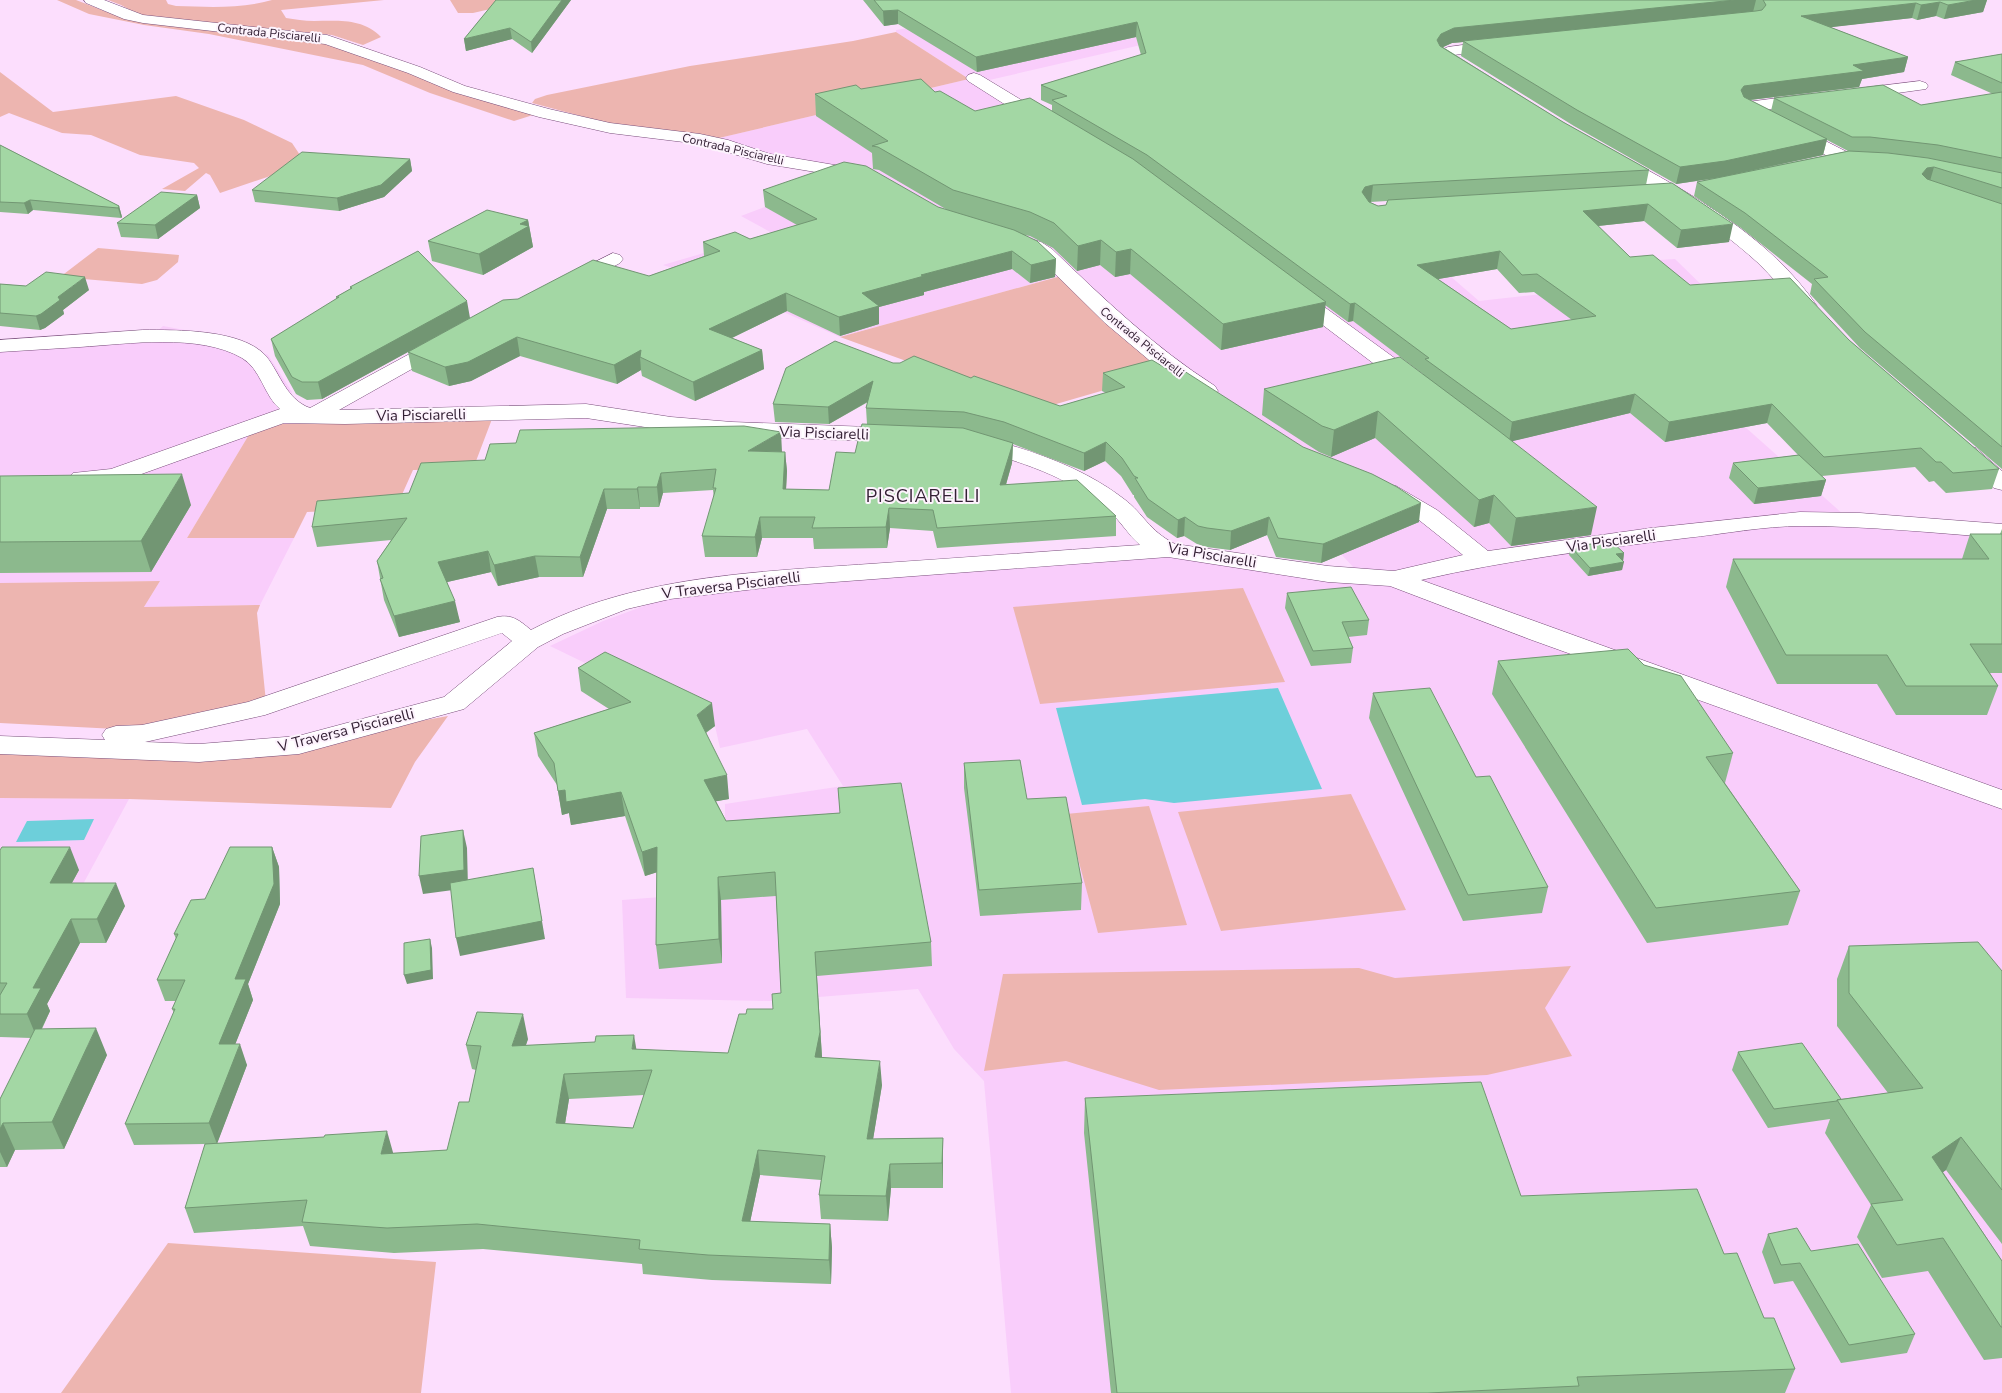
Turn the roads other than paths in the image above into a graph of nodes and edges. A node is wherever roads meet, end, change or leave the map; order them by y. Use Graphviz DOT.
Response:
graph roads {
  1 [pos="91,0"];
  2 [pos="1513,44"];
  3 [pos="974,78"];
  4 [pos="1482,80"];
  5 [pos="1920,86"];
  6 [pos="1057,130"];
  7 [pos="1600,151"];
  8 [pos="1817,164"];
  9 [pos="879,179"];
  10 [pos="1703,187"];
  11 [pos="1674,192"];
  12 [pos="1638,194"];
  13 [pos="1011,240"];
  14 [pos="613,259"];
  15 [pos="1281,284"];
  16 [pos="557,289"];
  17 [pos="1820,320"];
  18 [pos="462,333"];
  19 [pos="0,346"];
  20 [pos="1430,395"];
  21 [pos="1223,402"];
  22 [pos="314,415"];
  23 [pos="917,436"];
  24 [pos="955,438"];
  25 [pos="1957,444"];
  26 [pos="57,480"];
  27 [pos="1370,483"];
  28 [pos="2002,483"];
  29 [pos="1595,522"];
  30 [pos="2002,531"];
  31 [pos="1617,540"];
  32 [pos="1168,550"];
  33 [pos="1484,560"];
  34 [pos="1394,579"];
  35 [pos="530,641"];
  36 [pos="0,730"];
  37 [pos="0,745"];
  38 [pos="2002,800"];
  1 -- 9 [label="street, Contrada Pisciarelli"];
  2 -- 4 [label="street"];
  3 -- 6 [label="street"];
  5 -- 8 [label="street"];
  7 -- 11 [label="street"];
  10 -- 11 [label="street"];
  11 -- 12 [label="street"];
  11 -- 17 [label="street"];
  13 -- 21 [label="street, Contrada Pisciarelli"];
  14 -- 16 [label="street"];
  15 -- 20 [label="street"];
  18 -- 22 [label="street"];
  19 -- 22 [label="street, Via Pisciarelli"];
  22 -- 23 [label="street, Via Pisciarelli"];
  22 -- 26 [label="street"];
  24 -- 32 [label="street, Via Pisciarelli"];
  25 -- 28 [label="street"];
  27 -- 33 [label="street"];
  29 -- 31 [label="street"];
  30 -- 31 [label="street, Via Pisciarelli"];
  31 -- 33 [label="street, Via Pisciarelli"];
  32 -- 34 [label="street, Via Pisciarelli"];
  32 -- 35 [label="street, V Traversa Pisciarelli"];
  33 -- 34 [label="street, Via Pisciarelli"];
  34 -- 38 [label="street"];
  35 -- 36 [label="street"];
  35 -- 37 [label="street, V Traversa Pisciarelli"];
}
